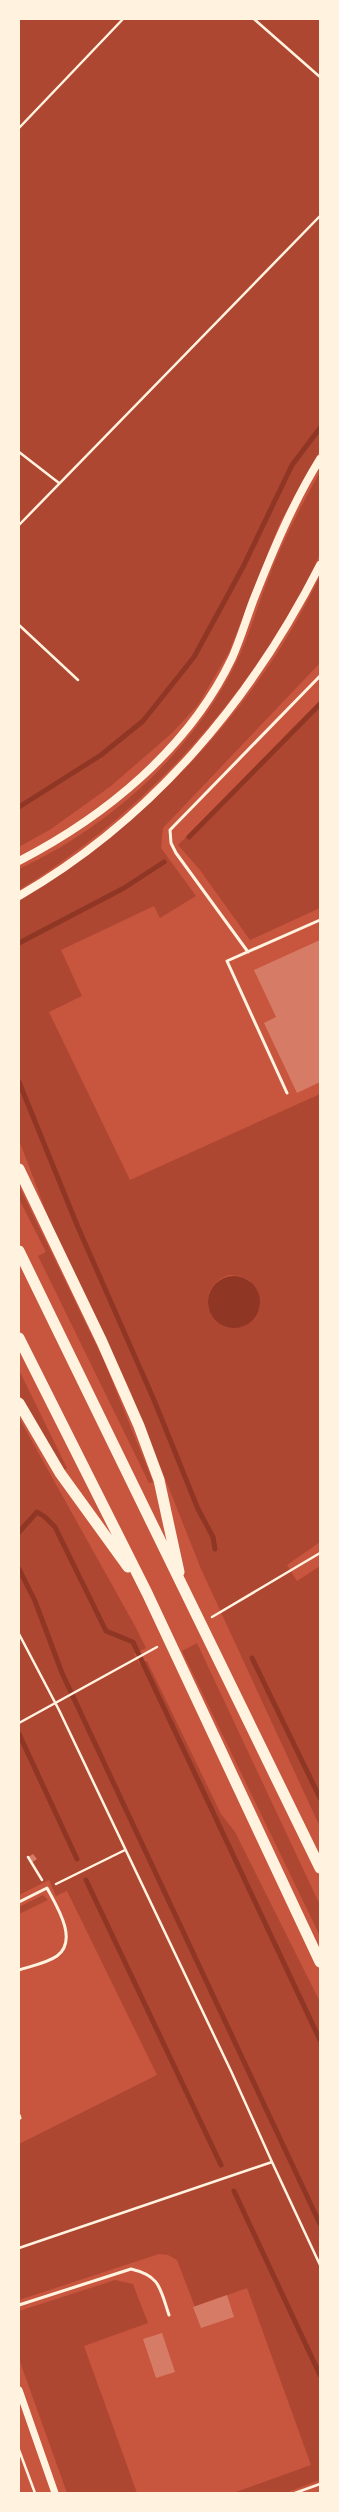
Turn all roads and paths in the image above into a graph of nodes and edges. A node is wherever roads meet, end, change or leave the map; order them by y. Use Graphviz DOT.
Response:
graph roads {
  1 [pos="122,19"];
  2 [pos="254,19"];
  3 [pos="320,77"];
  4 [pos="19,128"];
  5 [pos="320,216"];
  6 [pos="19,452"];
  7 [pos="320,459"];
  8 [pos="59,483"];
  9 [pos="19,525"];
  10 [pos="320,565"];
  11 [pos="19,625"];
  12 [pos="320,676"];
  13 [pos="78,680"];
  14 [pos="19,861"];
  15 [pos="19,896"];
  16 [pos="320,920"];
  17 [pos="248,952"];
  18 [pos="287,1093"];
  19 [pos="19,1169"];
  20 [pos="19,1251"];
  21 [pos="19,1338"];
  22 [pos="19,1403"];
  23 [pos="320,1553"];
  24 [pos="183,1590"];
  25 [pos="147,1593"];
  26 [pos="206,1620"];
  27 [pos="19,1634"];
  28 [pos="164,1643"];
  29 [pos="19,1723"];
  30 [pos="125,1850"];
  31 [pos="28,1857"];
  32 [pos="320,1868"];
  33 [pos="47,1888"];
  34 [pos="19,1902"];
  35 [pos="320,1962"];
  36 [pos="19,1970"];
  37 [pos="272,2162"];
  38 [pos="19,2248"];
  39 [pos="320,2265"];
  40 [pos="19,2306"];
  41 [pos="169,2315"];
  42 [pos="19,2390"];
  43 [pos="19,2450"];
  44 [pos="320,2484"];
  45 [pos="35,2493"];
  46 [pos="54,2493"];
  47 [pos="295,2493"];
  1 -- 4 [label="path"];
  2 -- 3 [label="path"];
  5 -- 8 [label="path"];
  6 -- 8 [label="path"];
  7 -- 14 [label="main road"];
  8 -- 9 [label="path"];
  10 -- 15 [label="main road"];
  11 -- 13 [label="path"];
  12 -- 17 [label="lane"];
  16 -- 17 [label="lane"];
  17 -- 18 [label="lane"];
  19 -- 24 [label="highway"];
  20 -- 24 [label="highway"];
  21 -- 25 [label="highway"];
  22 -- 25 [label="highway"];
  23 -- 26 [label="path"];
  24 -- 32 [label="highway"];
  25 -- 35 [label="highway"];
  27 -- 30 [label="path"];
  28 -- 29 [label="path"];
  30 -- 33 [label="path"];
  30 -- 37 [label="path"];
  31 -- 33 [label="path"];
  33 -- 34 [label="lane"];
  33 -- 36 [label="lane"];
  37 -- 38 [label="path"];
  37 -- 39 [label="path"];
  40 -- 41 [label="lane"];
  42 -- 46 [label="street"];
  43 -- 45 [label="path"];
  44 -- 47 [label="path"];
}
